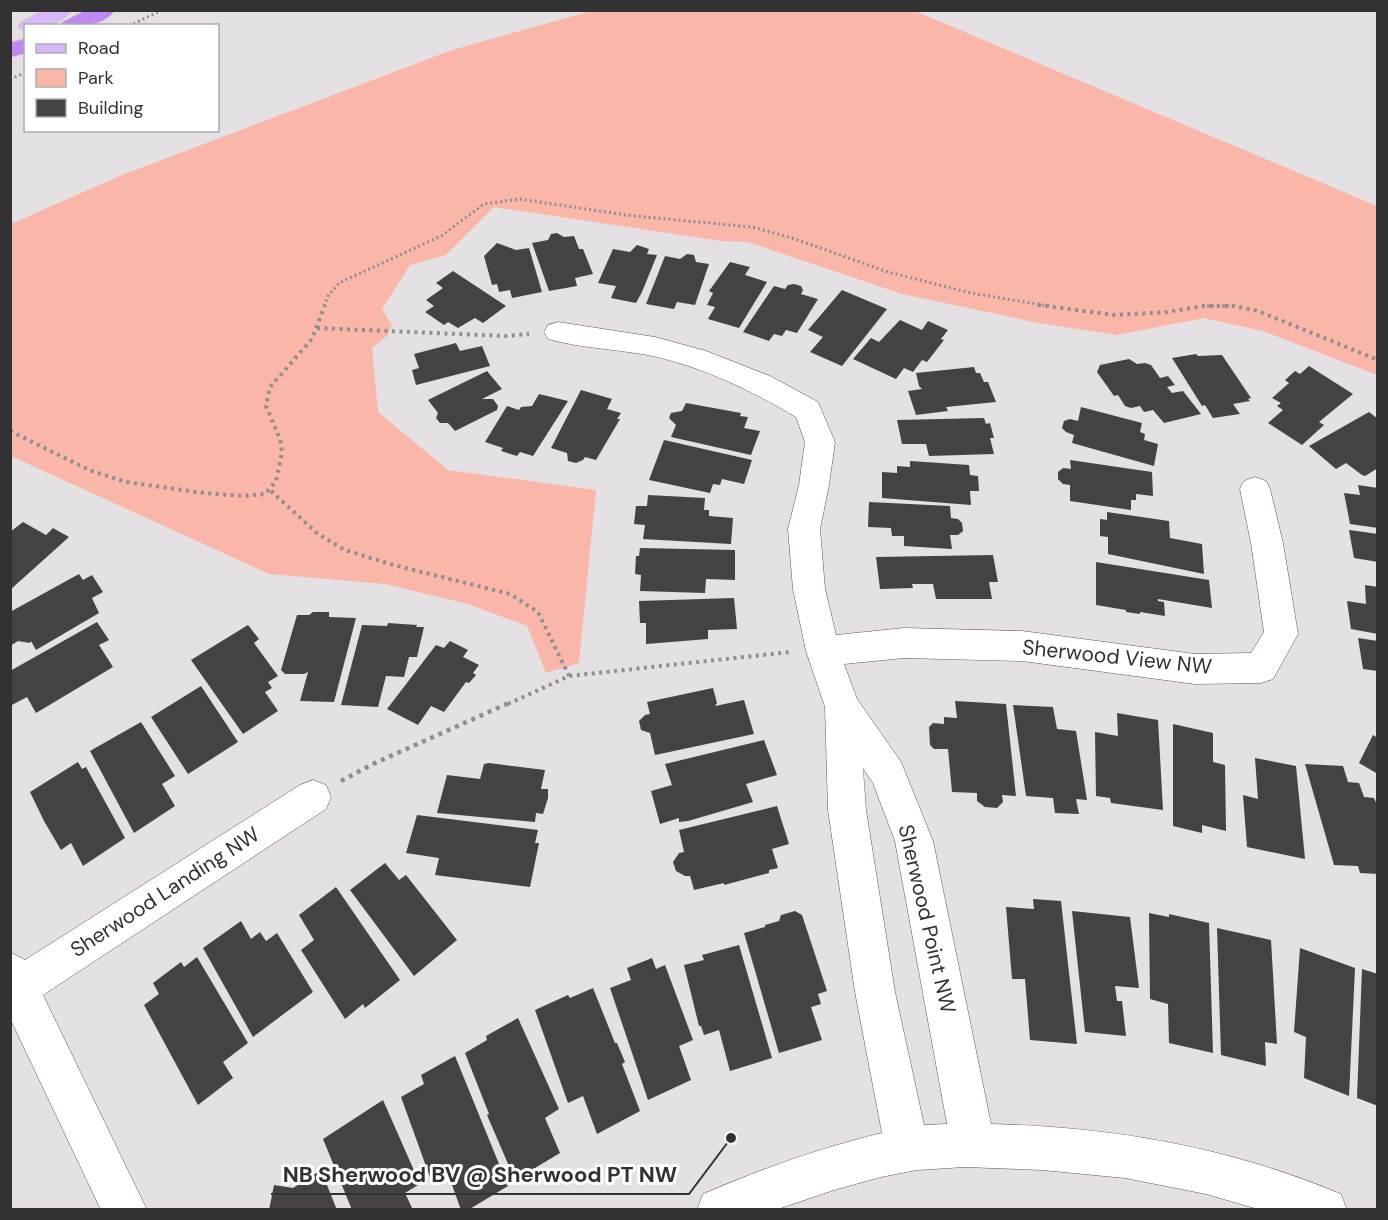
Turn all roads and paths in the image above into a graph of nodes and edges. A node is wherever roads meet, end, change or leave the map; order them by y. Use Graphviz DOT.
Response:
graph roads {
  1 [pos="62,10"];
  2 [pos="105,10"];
  3 [pos="162,10"];
  4 [pos="31,24"];
  5 [pos="74,24"];
  6 [pos="133,24"];
  7 [pos="24,27"];
  8 [pos="10,34"];
  9 [pos="317,328"];
  10 [pos="558,332"];
  11 [pos="1255,489"];
  12 [pos="271,491"];
  13 [pos="823,651"];
  14 [pos="568,676"];
  15 [pos="842,707"];
  16 [pos="312,797"];
  17 [pos="13,984"];
  18 [pos="973,1145"];
  19 [pos="907,1150"];
  20 [pos="125,1209"];
  21 [pos="719,1209"];
  22 [pos="1325,1209"];
  1 -- 4 [label="main road"];
  2 -- 5 [label="highway"];
  3 -- 6 [label="path"];
  7 -- 8 [label="main road"];
  9 -- 10 [label="path"];
  10 -- 13 [label="street, Sherwood Point NW"];
  11 -- 13 [label="street, Sherwood View NW"];
  12 -- 14 [label="path"];
  13 -- 14 [label="path"];
  13 -- 15 [label="street, Sherwood Point NW"];
  14 -- 16 [label="path"];
  15 -- 18 [label="street, Sherwood Point NW"];
  15 -- 19 [label="street, Sherwood Point NW"];
  16 -- 17 [label="street, Sherwood Landing NW"];
  17 -- 20 [label="street"];
  18 -- 19 [label="street"];
  18 -- 22 [label="street"];
  19 -- 21 [label="street"];
}
